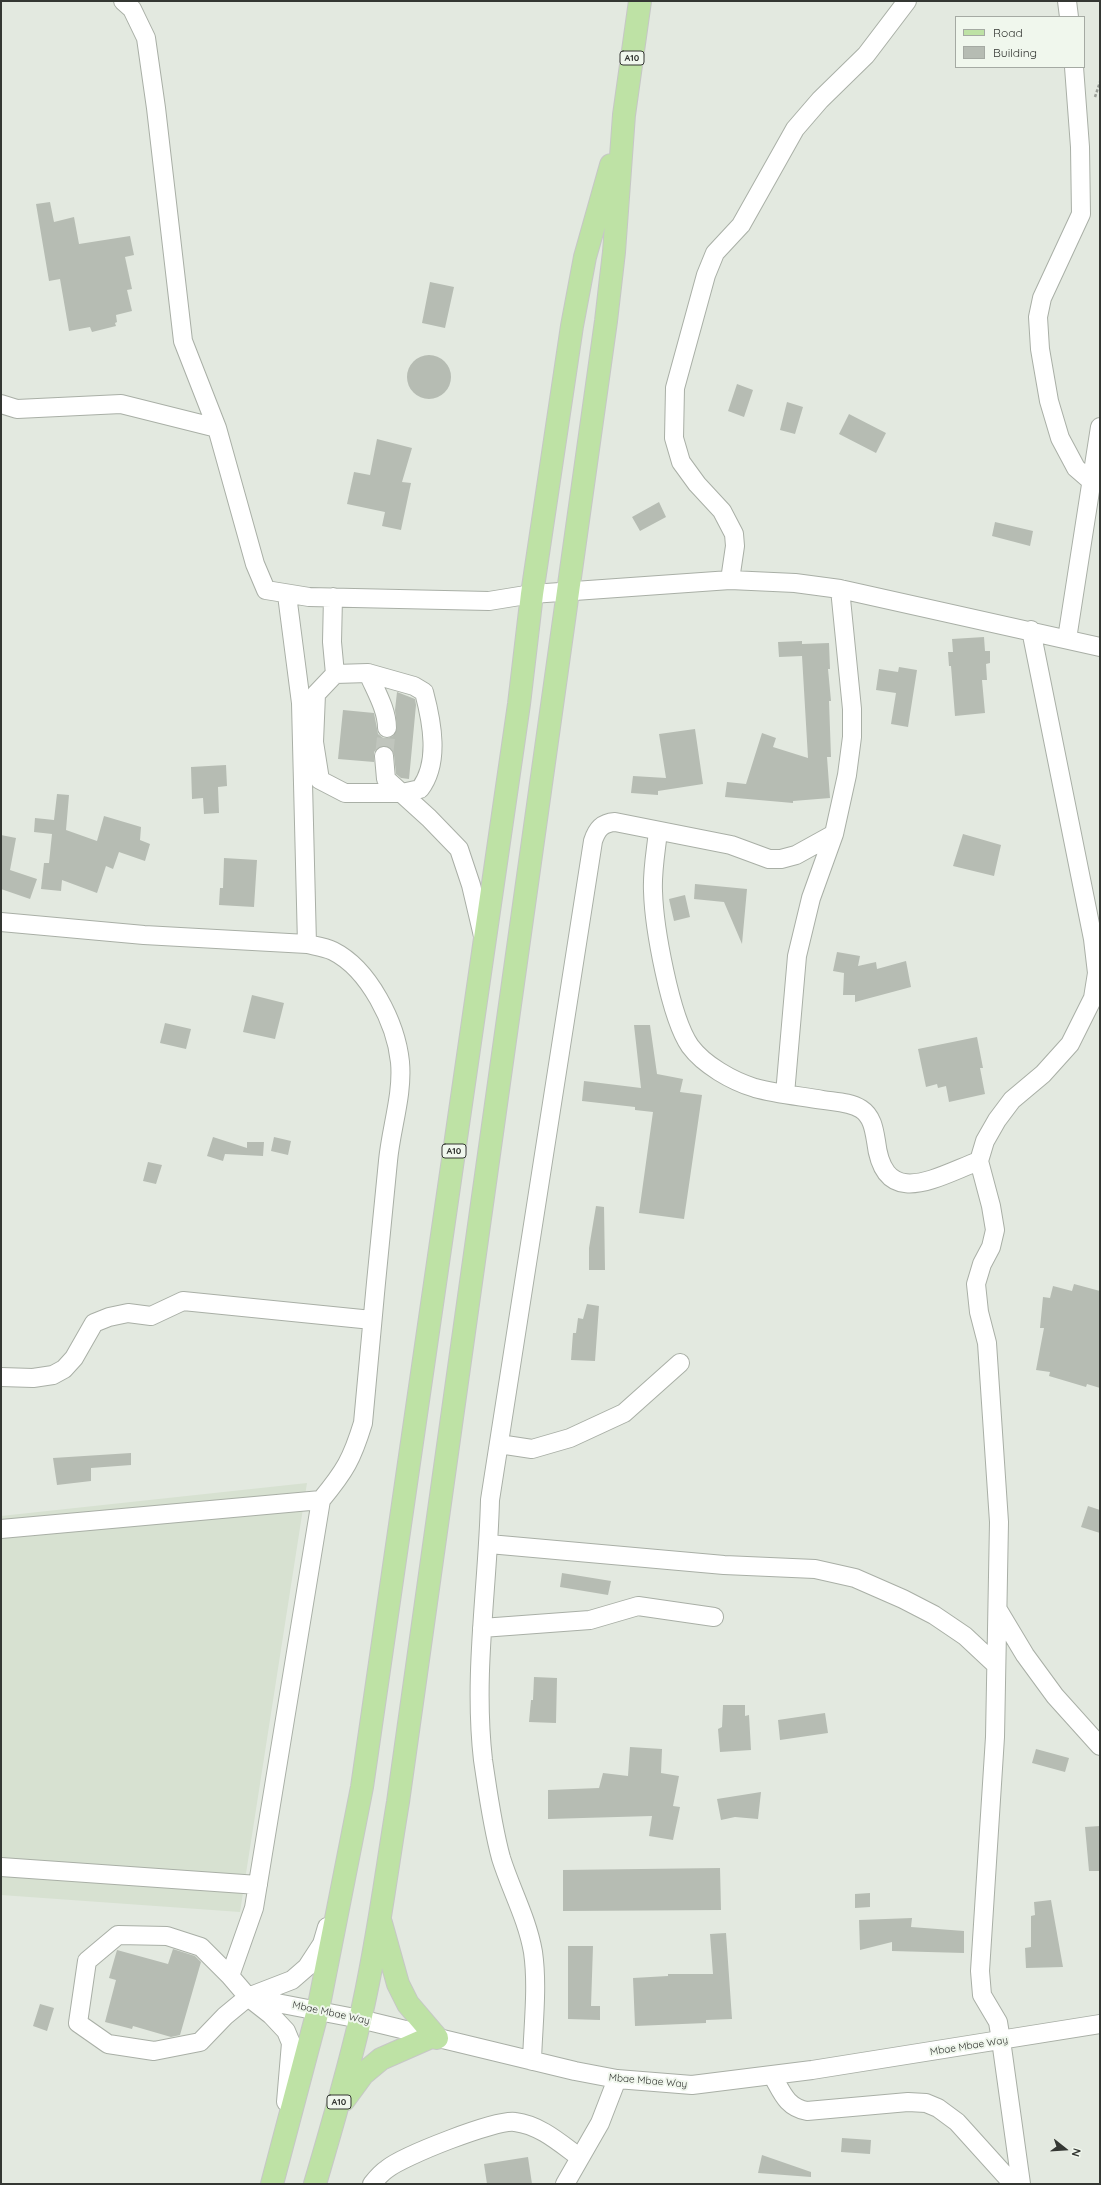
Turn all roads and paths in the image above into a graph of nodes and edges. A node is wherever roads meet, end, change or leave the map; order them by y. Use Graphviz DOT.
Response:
graph roads {
  1 [pos="123,1"];
  2 [pos="640,1"];
  3 [pos="907,1"];
  4 [pos="1067,1"];
  5 [pos="1069,16"];
  6 [pos="1074,68"];
  7 [pos="624,115"];
  8 [pos="1,404"];
  9 [pos="1100,427"];
  10 [pos="217,428"];
  11 [pos="1091,481"];
  12 [pos="730,580"];
  13 [pos="840,589"];
  14 [pos="568,591"];
  15 [pos="532,594"];
  16 [pos="287,595"];
  17 [pos="333,597"];
  18 [pos="1031,630"];
  19 [pos="1067,639"];
  20 [pos="1100,647"];
  21 [pos="335,674"];
  22 [pos="368,674"];
  23 [pos="387,728"];
  24 [pos="384,756"];
  25 [pos="402,793"];
  26 [pos="658,831"];
  27 [pos="834,834"];
  28 [pos="1,922"];
  29 [pos="307,944"];
  30 [pos="485,944"];
  31 [pos="784,1094"];
  32 [pos="979,1161"];
  33 [pos="372,1320"];
  34 [pos="680,1362"];
  35 [pos="1,1377"];
  36 [pos="499,1444"];
  37 [pos="321,1500"];
  38 [pos="1,1529"];
  39 [pos="489,1544"];
  40 [pos="998,1609"];
  41 [pos="714,1617"];
  42 [pos="482,1628"];
  43 [pos="996,1665"];
  44 [pos="1100,1746"];
  45 [pos="357,1812"];
  46 [pos="1,1867"];
  47 [pos="258,1885"];
  48 [pos="380,1918"];
  49 [pos="230,1976"];
  50 [pos="248,1997"];
  51 [pos="318,2010"];
  52 [pos="360,2019"];
  53 [pos="1100,2024"];
  54 [pos="434,2038"];
  55 [pos="1002,2040"];
  56 [pos="532,2061"];
  57 [pos="772,2075"];
  58 [pos="617,2079"];
  59 [pos="338,2108"];
  60 [pos="579,2157"];
  61 [pos="279,2158"];
  62 [pos="272,2184"];
  63 [pos="315,2184"];
  64 [pos="372,2184"];
  65 [pos="565,2184"];
  66 [pos="1013,2184"];
  67 [pos="1022,2184"];
  1 -- 10 [label="street"];
  2 -- 7 [label="main road, A10"];
  3 -- 12 [label="street"];
  4 -- 5 [label="street"];
  6 -- 11 [label="street"];
  7 -- 14 [label="main road, A10"];
  7 -- 15 [label="main road, A10"];
  8 -- 10 [label="street"];
  9 -- 11 [label="street"];
  10 -- 16 [label="street"];
  11 -- 19 [label="street"];
  12 -- 13 [label="street"];
  12 -- 14 [label="street"];
  13 -- 18 [label="street"];
  13 -- 27 [label="street"];
  14 -- 15 [label="street"];
  14 -- 48 [label="main road, A10"];
  15 -- 17 [label="street"];
  15 -- 30 [label="main road, A10"];
  16 -- 17 [label="street"];
  16 -- 29 [label="street"];
  17 -- 21 [label="street"];
  18 -- 19 [label="street"];
  18 -- 32 [label="street"];
  19 -- 20 [label="street"];
  21 -- 22 [label="street"];
  21 -- 25 [label="street"];
  22 -- 23 [label="street"];
  22 -- 25 [label="street"];
  24 -- 25 [label="street"];
  25 -- 30 [label="street"];
  26 -- 27 [label="street"];
  26 -- 31 [label="street"];
  26 -- 36 [label="street"];
  27 -- 31 [label="street"];
  28 -- 29 [label="street"];
  29 -- 33 [label="street"];
  30 -- 45 [label="main road, A10"];
  31 -- 32 [label="street"];
  32 -- 40 [label="street"];
  33 -- 35 [label="street"];
  33 -- 37 [label="street"];
  34 -- 36 [label="street"];
  36 -- 39 [label="street"];
  37 -- 38 [label="street"];
  37 -- 47 [label="street"];
  39 -- 42 [label="street"];
  39 -- 43 [label="street"];
  40 -- 43 [label="street"];
  40 -- 44 [label="street"];
  41 -- 42 [label="street"];
  42 -- 56 [label="street"];
  43 -- 55 [label="street"];
  45 -- 50 [label="street"];
  45 -- 51 [label="main road, A10"];
  46 -- 47 [label="street"];
  47 -- 49 [label="street"];
  48 -- 52 [label="main road, A10"];
  48 -- 54 [label="main road"];
  49 -- 50 [label="street"];
  49 -- 50 [label="street"];
  50 -- 51 [label="street, Mbae Mbae Way"];
  50 -- 61 [label="street"];
  51 -- 52 [label="street, Mbae Mbae Way"];
  51 -- 61 [label="main road, A10"];
  52 -- 54 [label="street, Mbae Mbae Way"];
  52 -- 59 [label="main road, A10"];
  53 -- 55 [label="street, Mbae Mbae Way"];
  54 -- 56 [label="street, Mbae Mbae Way"];
  54 -- 59 [label="main road"];
  55 -- 57 [label="street, Mbae Mbae Way"];
  55 -- 67 [label="street"];
  56 -- 58 [label="street, Mbae Mbae Way"];
  57 -- 58 [label="street, Mbae Mbae Way"];
  57 -- 66 [label="street"];
  58 -- 60 [label="street"];
  59 -- 63 [label="main road, A10"];
  60 -- 64 [label="street"];
  60 -- 65 [label="street"];
  61 -- 62 [label="main road, A10"];
}
